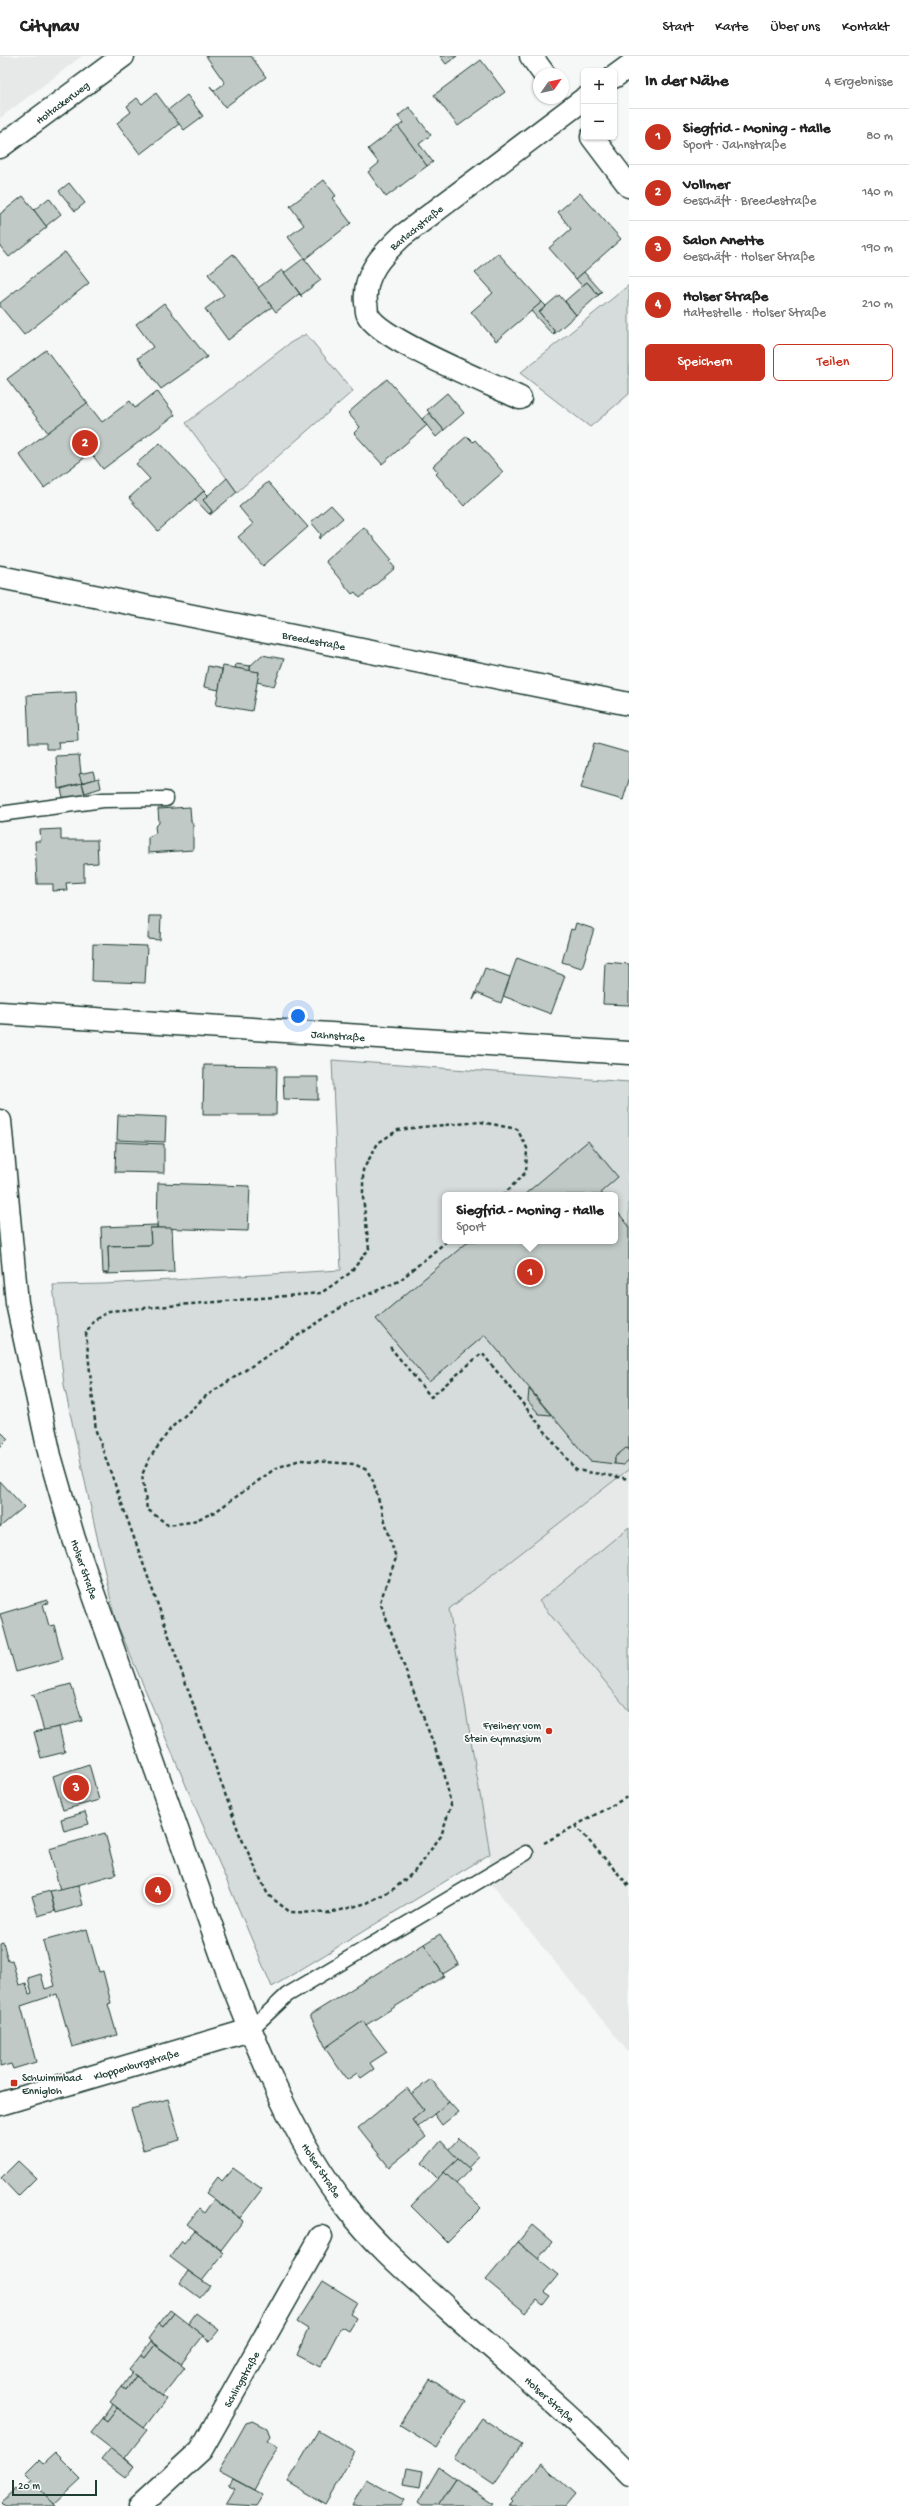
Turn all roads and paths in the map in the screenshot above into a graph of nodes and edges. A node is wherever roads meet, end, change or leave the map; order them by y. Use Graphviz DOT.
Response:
graph roads {
  1 [pos="123,56"];
  2 [pos="531,56"];
  3 [pos="629,66"];
  4 [pos="540,68"];
  5 [pos="617,75"];
  6 [pos="572,102"];
  7 [pos="581,121"];
  8 [pos="594,140"];
  9 [pos="0,147"];
  10 [pos="629,186"];
  11 [pos="520,398"];
  12 [pos="0,577"];
  13 [pos="629,704"];
  14 [pos="166,799"];
  15 [pos="0,814"];
  16 [pos="0,1013"];
  17 [pos="629,1053"];
  18 [pos="0,1121"];
  19 [pos="506,1192"];
  20 [pos="443,1244"];
  21 [pos="390,1347"];
  22 [pos="629,1479"];
  23 [pos="629,1796"];
  24 [pos="575,1825"];
  25 [pos="526,1853"];
  26 [pos="629,1886"];
  27 [pos="250,2030"];
  28 [pos="0,2104"];
  29 [pos="321,2237"];
  30 [pos="629,2474"];
  31 [pos="140,2506"];
  1 -- 9 [label="street, Holtackerweg"];
  2 -- 4 [label="street"];
  3 -- 5 [label="street"];
  6 -- 7 [label="street"];
  6 -- 11 [label="street, Barlachstraße"];
  8 -- 10 [label="street"];
  12 -- 13 [label="street, Breedestraße"];
  14 -- 15 [label="lane"];
  16 -- 17 [label="street, Jahnstraße"];
  18 -- 27 [label="street, Holser Straße"];
  19 -- 20 [label="path"];
  21 -- 22 [label="path"];
  23 -- 24 [label="path"];
  24 -- 25 [label="path"];
  24 -- 26 [label="path"];
  25 -- 27 [label="lane"];
  27 -- 28 [label="street, Kloppenburgstraße"];
  27 -- 30 [label="street, Holser Straße"];
  29 -- 31 [label="street, Schlingstraße"];
}
